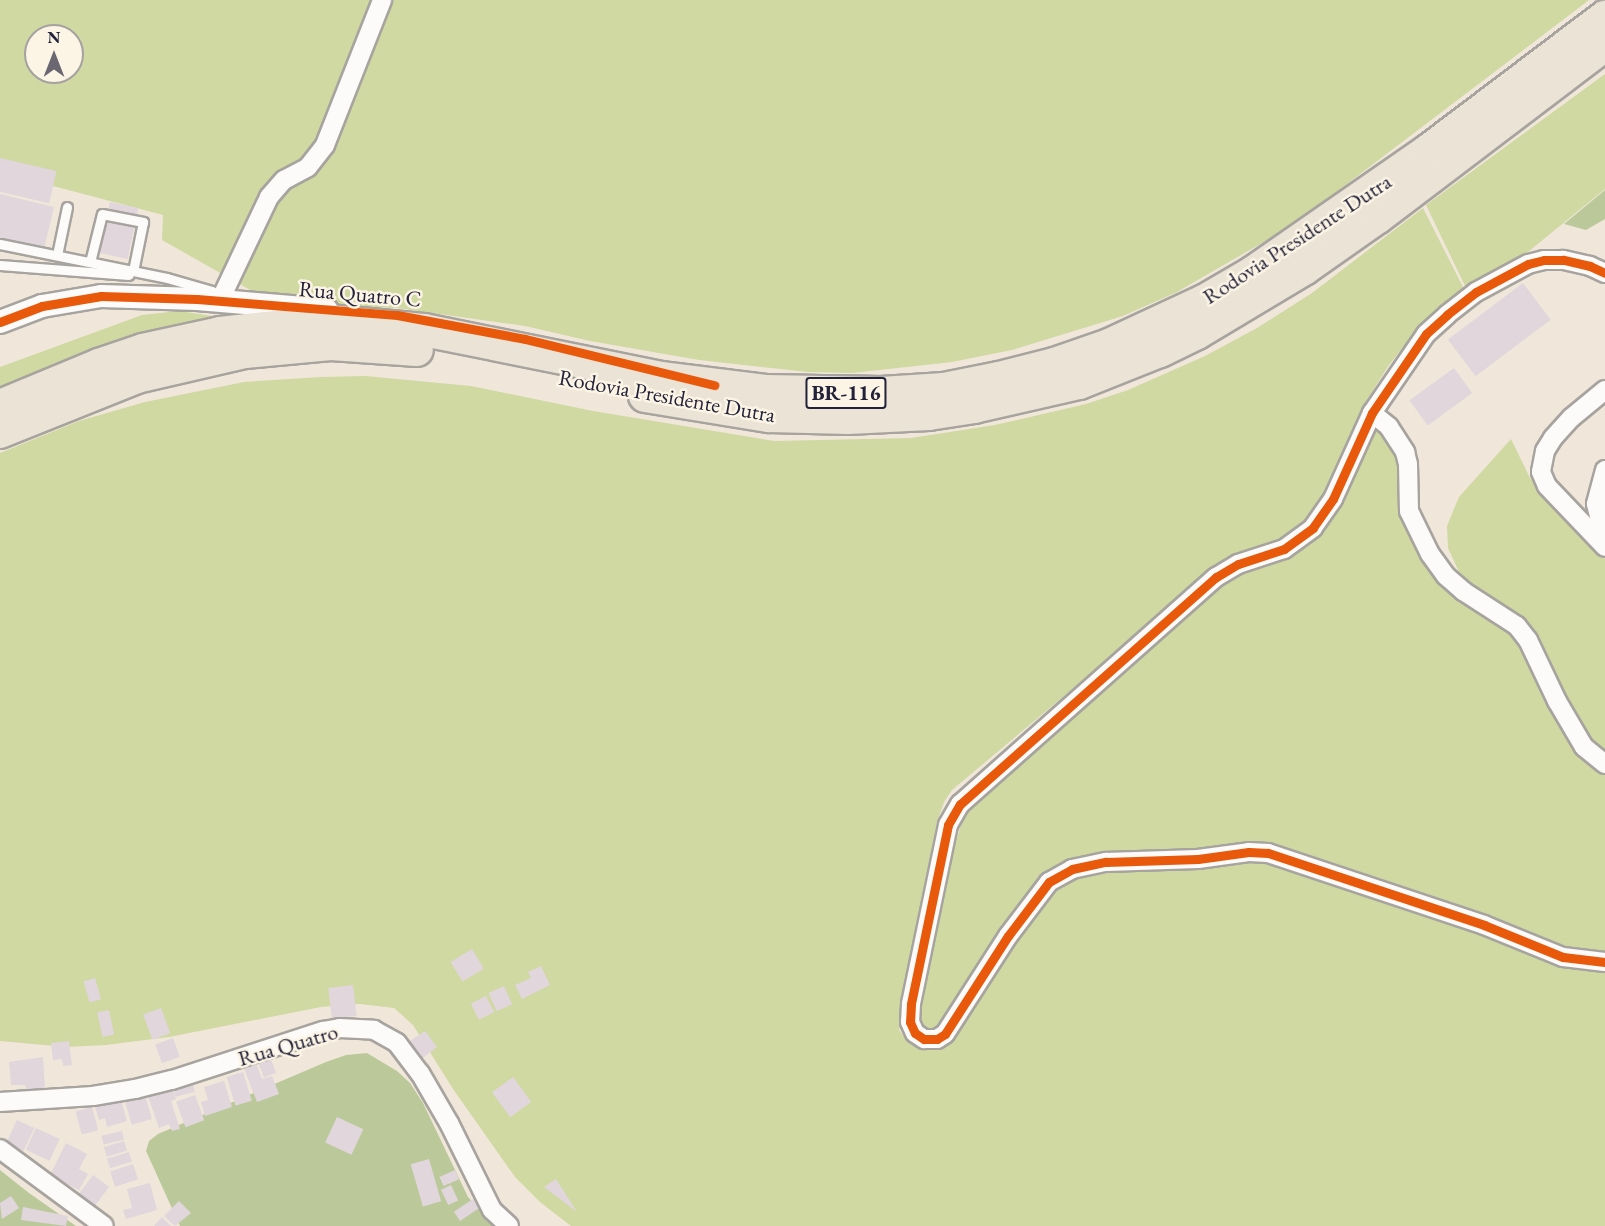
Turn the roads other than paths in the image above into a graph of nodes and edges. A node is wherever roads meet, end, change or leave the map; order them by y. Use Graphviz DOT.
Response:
graph roads {
  1 [pos="382,0"];
  2 [pos="1605,17"];
  3 [pos="1605,45"];
  4 [pos="67,207"];
  5 [pos="0,244"];
  6 [pos="57,255"];
  7 [pos="90,262"];
  8 [pos="0,265"];
  9 [pos="133,271"];
  10 [pos="1605,273"];
  11 [pos="167,278"];
  12 [pos="223,294"];
  13 [pos="263,306"];
  14 [pos="0,322"];
  15 [pos="714,385"];
  16 [pos="1605,390"];
  17 [pos="0,406"];
  18 [pos="1372,413"];
  19 [pos="0,432"];
  20 [pos="1605,470"];
  21 [pos="1605,541"];
  22 [pos="1605,547"];
  23 [pos="1605,764"];
  24 [pos="1605,962"];
  25 [pos="0,1102"];
  26 [pos="0,1149"];
  27 [pos="104,1226"];
  28 [pos="509,1226"];
  1 -- 12 [label="street"];
  2 -- 15 [label="highway, Rodovia Presidente Dutra / BR-116"];
  3 -- 19 [label="highway, Rodovia Presidente Dutra / BR-116"];
  4 -- 6 [label="lane"];
  5 -- 6 [label="lane"];
  6 -- 7 [label="lane"];
  7 -- 9 [label="lane"];
  7 -- 9 [label="lane"];
  8 -- 11 [label="lane"];
  9 -- 11 [label="lane"];
  10 -- 18 [label="street"];
  11 -- 12 [label="lane"];
  12 -- 13 [label="lane"];
  13 -- 14 [label="street, Rua Quatro C"];
  13 -- 15 [label="street, Rua Quatro C"];
  15 -- 17 [label="highway, Rodovia Presidente Dutra / BR-116"];
  16 -- 22 [label="street"];
  18 -- 23 [label="street"];
  18 -- 24 [label="street"];
  20 -- 21 [label="street"];
  25 -- 28 [label="street, Rua Quatro"];
  26 -- 27 [label="street"];
}
